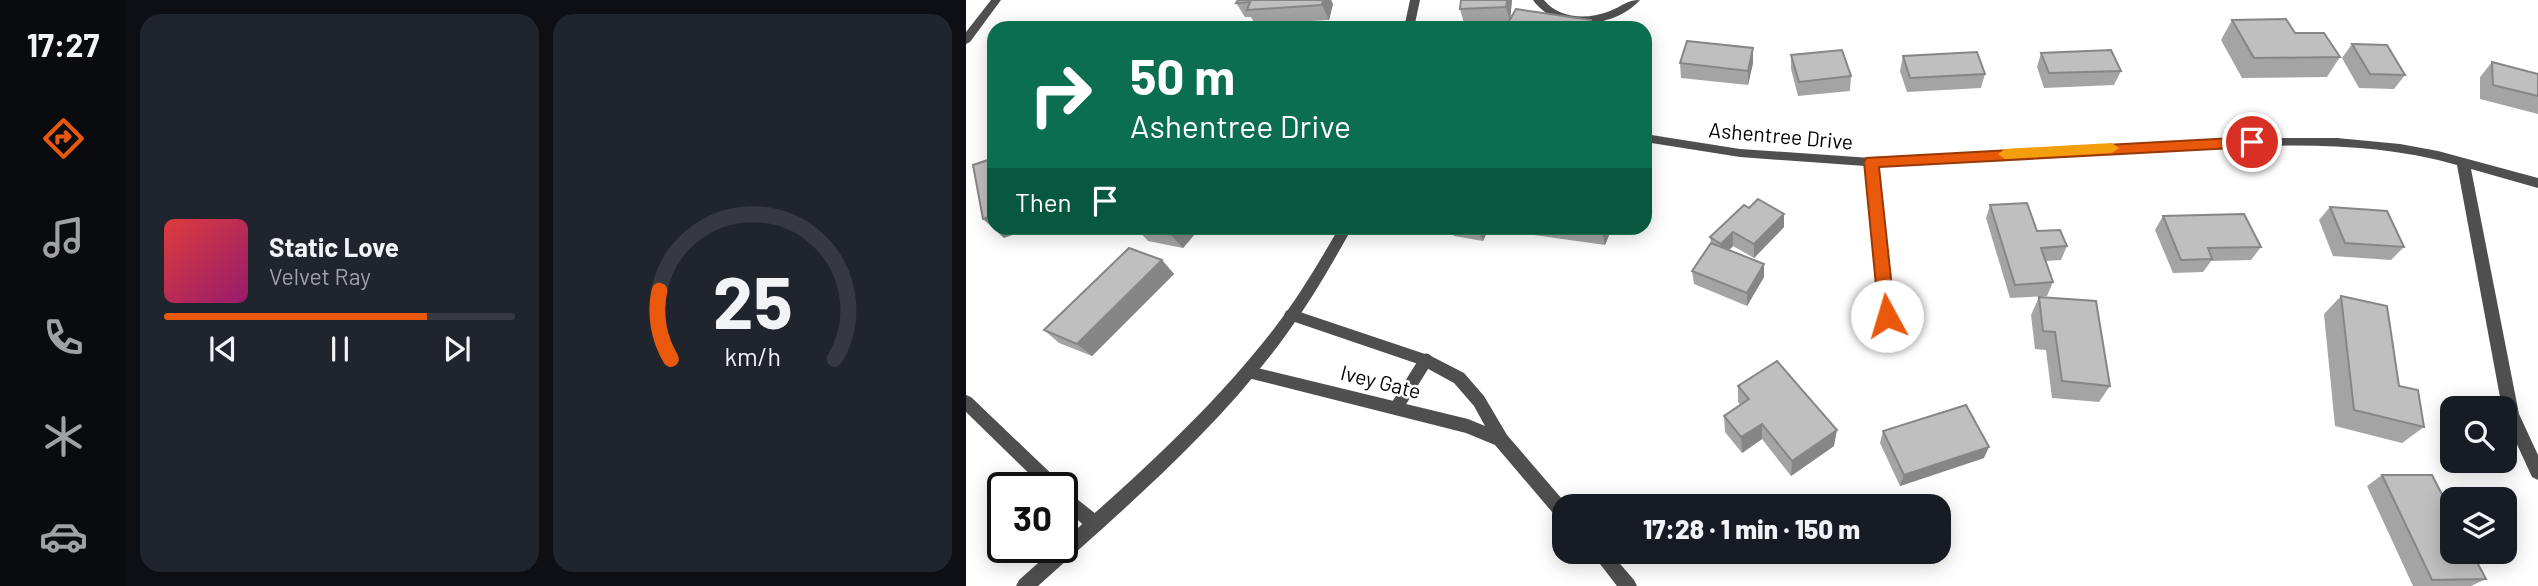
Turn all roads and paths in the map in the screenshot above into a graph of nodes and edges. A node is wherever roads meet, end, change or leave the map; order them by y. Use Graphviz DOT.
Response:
graph roads {
  1 [pos="996,0"];
  2 [pos="1415,0"];
  3 [pos="1538,0"];
  4 [pos="1635,0"];
  5 [pos="1410,21"];
  6 [pos="966,40"];
  7 [pos="1652,139"];
  8 [pos="2463,161"];
  9 [pos="1871,162"];
  10 [pos="2538,183"];
  11 [pos="1341,235"];
  12 [pos="1292,316"];
  13 [pos="1887,316"];
  14 [pos="1426,360"];
  15 [pos="1249,372"];
  16 [pos="966,402"];
  17 [pos="1396,408"];
  18 [pos="1501,440"];
  19 [pos="1038,472"];
  20 [pos="2538,472"];
  21 [pos="1552,499"];
  22 [pos="1078,509"];
  23 [pos="1095,524"];
  24 [pos="1609,564"];
  25 [pos="1025,586"];
  26 [pos="1628,586"];
  1 -- 6 [label="street"];
  2 -- 5 [label="street"];
  3 -- 4 [label="street"];
  7 -- 9 [label="street, Ashentree Drive"];
  8 -- 9 [label="street, Ashentree Drive"];
  8 -- 10 [label="street, Ashentree Drive"];
  8 -- 20 [label="street"];
  9 -- 13 [label="street"];
  11 -- 12 [label="street"];
  12 -- 14 [label="street, Ivey Gate"];
  12 -- 15 [label="street"];
  14 -- 17 [label="lane"];
  14 -- 18 [label="street, Ivey Gate"];
  15 -- 17 [label="street, Ivey Gate"];
  15 -- 23 [label="street"];
  16 -- 19 [label="street"];
  17 -- 18 [label="street, Ivey Gate"];
  18 -- 21 [label="street, Ivey Gate"];
  22 -- 23 [label="street"];
  23 -- 25 [label="street"];
  24 -- 26 [label="street"];
}
